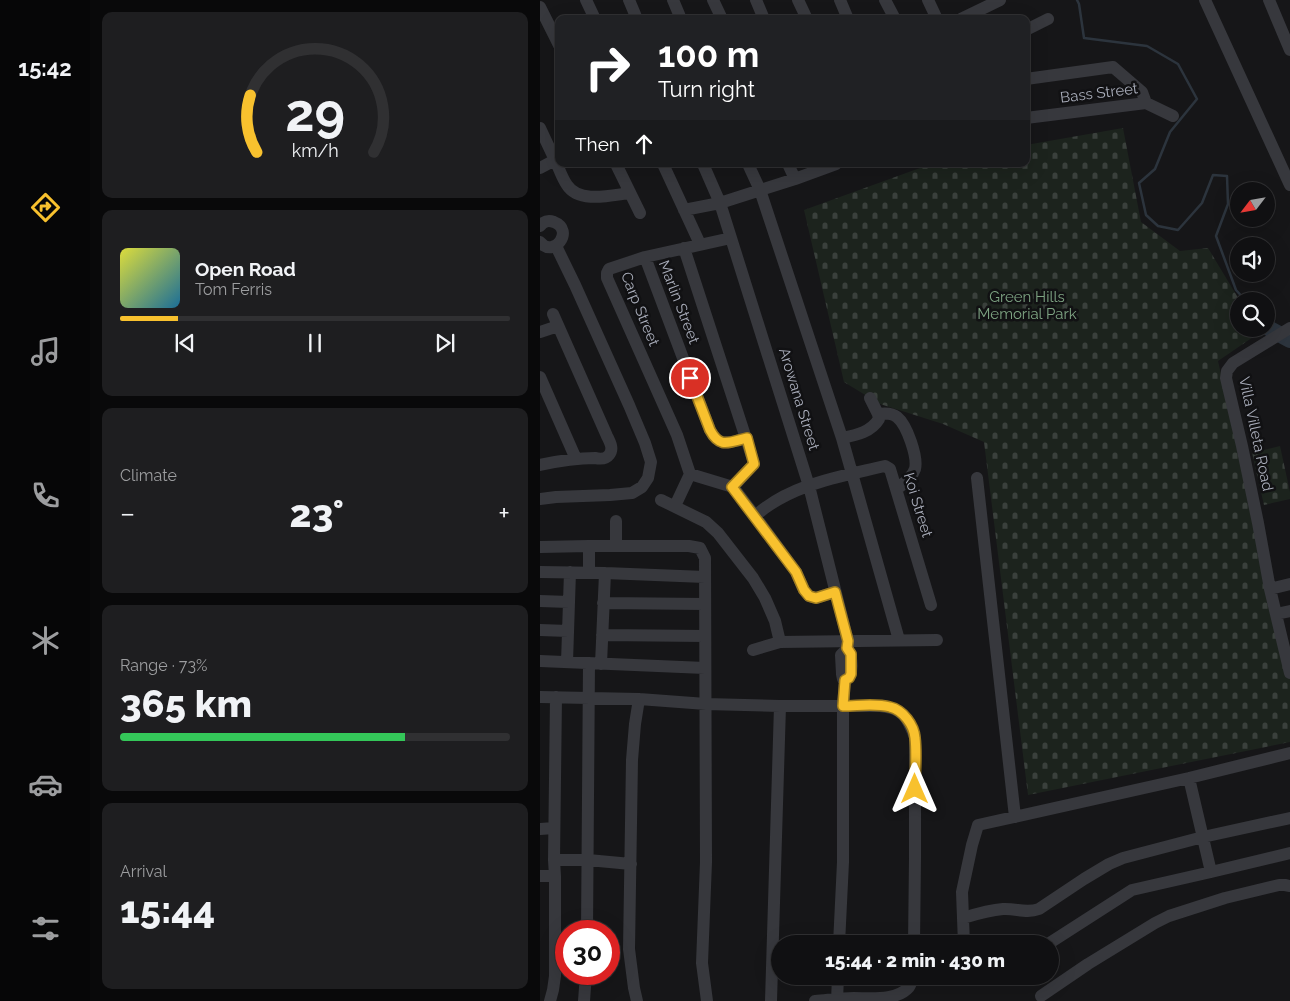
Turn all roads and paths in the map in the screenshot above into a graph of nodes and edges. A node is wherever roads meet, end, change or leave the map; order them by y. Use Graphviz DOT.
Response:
graph roads {
  1 [pos="586,0"];
  2 [pos="629,0"];
  3 [pos="673,0"];
  4 [pos="713,0"];
  5 [pos="756,0"];
  6 [pos="798,0"];
  7 [pos="840,0"];
  8 [pos="885,0"];
  9 [pos="928,0"];
  10 [pos="1000,0"];
  11 [pos="1205,0"];
  12 [pos="1269,0"];
  13 [pos="540,7"];
  14 [pos="593,15"];
  15 [pos="635,15"];
  16 [pos="679,15"];
  17 [pos="720,15"];
  18 [pos="762,15"];
  19 [pos="805,15"];
  20 [pos="846,15"];
  21 [pos="892,15"];
  22 [pos="935,15"];
  23 [pos="969,15"];
  24 [pos="1048,20"];
  25 [pos="1030,28"];
  26 [pos="555,37"];
  27 [pos="1290,50"];
  28 [pos="1030,78"];
  29 [pos="1146,103"];
  30 [pos="1173,116"];
  31 [pos="1030,118"];
  32 [pos="540,128"];
  33 [pos="555,160"];
  34 [pos="558,167"];
  35 [pos="617,167"];
  36 [pos="664,167"];
  37 [pos="703,167"];
  38 [pos="749,167"];
  39 [pos="789,167"];
  40 [pos="825,167"];
  41 [pos="540,168"];
  42 [pos="795,179"];
  43 [pos="1290,185"];
  44 [pos="760,190"];
  45 [pos="630,193"];
  46 [pos="720,203"];
  47 [pos="684,210"];
  48 [pos="640,213"];
  49 [pos="542,220"];
  50 [pos="731,238"];
  51 [pos="540,242"];
  52 [pos="700,244"];
  53 [pos="556,246"];
  54 [pos="684,248"];
  55 [pos="645,257"];
  56 [pos="1290,328"];
  57 [pos="540,332"];
  58 [pos="540,378"];
  59 [pos="870,398"];
  60 [pos="878,414"];
  61 [pos="747,438"];
  62 [pos="842,438"];
  63 [pos="576,459"];
  64 [pos="540,465"];
  65 [pos="690,474"];
  66 [pos="853,474"];
  67 [pos="977,478"];
  68 [pos="809,486"];
  69 [pos="732,487"];
  70 [pos="897,489"];
  71 [pos="540,499"];
  72 [pos="662,500"];
  73 [pos="675,506"];
  74 [pos="755,516"];
  75 [pos="616,521"];
  76 [pos="589,546"];
  77 [pos="616,546"];
  78 [pos="540,547"];
  79 [pos="540,572"];
  80 [pos="570,572"];
  81 [pos="589,573"];
  82 [pos="605,573"];
  83 [pos="705,577"];
  84 [pos="1290,584"];
  85 [pos="1270,589"];
  86 [pos="835,592"];
  87 [pos="540,601"];
  88 [pos="569,602"];
  89 [pos="603,603"];
  90 [pos="705,604"];
  91 [pos="931,605"];
  92 [pos="1290,611"];
  93 [pos="1276,614"];
  94 [pos="540,630"];
  95 [pos="568,631"];
  96 [pos="602,635"];
  97 [pos="705,636"];
  98 [pos="899,640"];
  99 [pos="937,640"];
  100 [pos="780,642"];
  101 [pos="847,645"];
  102 [pos="1287,649"];
  103 [pos="753,650"];
  104 [pos="540,661"];
  105 [pos="567,662"];
  106 [pos="595,663"];
  107 [pos="705,668"];
  108 [pos="1290,673"];
  109 [pos="540,697"];
  110 [pos="556,697"];
  111 [pos="589,698"];
  112 [pos="640,700"];
  113 [pos="706,704"];
  114 [pos="780,706"];
  115 [pos="843,706"];
  116 [pos="1290,753"];
  117 [pos="1189,778"];
  118 [pos="1015,817"];
  119 [pos="1290,818"];
  120 [pos="554,828"];
  121 [pos="540,829"];
  122 [pos="1202,837"];
  123 [pos="1290,853"];
  124 [pos="554,860"];
  125 [pos="588,860"];
  126 [pos="631,864"];
  127 [pos="1211,872"];
  128 [pos="540,876"];
  129 [pos="555,876"];
  130 [pos="1290,886"];
  131 [pos="963,918"];
  132 [pos="587,920"];
  133 [pos="839,935"];
  134 [pos="914,935"];
  135 [pos="964,935"];
  136 [pos="1059,937"];
  137 [pos="585,985"];
  138 [pos="838,985"];
  139 [pos="910,985"];
  140 [pos="540,996"];
  141 [pos="1040,996"];
  142 [pos="837,1000"];
  143 [pos="550,1001"];
  144 [pos="584,1001"];
  145 [pos="637,1001"];
  146 [pos="707,1001"];
  147 [pos="771,1001"];
  148 [pos="816,1001"];
  1 -- 14 [label="street"];
  2 -- 15 [label="street"];
  3 -- 16 [label="street"];
  4 -- 17 [label="street"];
  5 -- 18 [label="street"];
  6 -- 19 [label="street"];
  7 -- 20 [label="street"];
  8 -- 21 [label="street"];
  9 -- 22 [label="street"];
  10 -- 23 [label="street"];
  11 -- 43 [label="street"];
  12 -- 27 [label="street"];
  13 -- 26 [label="street"];
  24 -- 25 [label="street"];
  28 -- 29 [label="street"];
  29 -- 30 [label="street, Bass Street"];
  29 -- 31 [label="street, Bass Street"];
  32 -- 33 [label="street"];
  33 -- 41 [label="street"];
  34 -- 45 [label="street"];
  35 -- 45 [label="street"];
  36 -- 47 [label="street"];
  37 -- 46 [label="street, Arowana Street"];
  38 -- 44 [label="street"];
  39 -- 42 [label="street"];
  40 -- 42 [label="street"];
  42 -- 44 [label="street"];
  44 -- 46 [label="street"];
  44 -- 62 [label="street"];
  45 -- 48 [label="street"];
  46 -- 47 [label="street"];
  46 -- 50 [label="street, Arowana Street"];
  47 -- 52 [label="street"];
  49 -- 53 [label="street"];
  50 -- 52 [label="street, Carp Street"];
  50 -- 68 [label="street, Arowana Street"];
  51 -- 53 [label="street"];
  52 -- 54 [label="street, Carp Street"];
  53 -- 71 [label="street"];
  54 -- 55 [label="street, Carp Street"];
  54 -- 61 [label="street"];
  55 -- 61 [label="street, Marlin Street"];
  55 -- 65 [label="street, Carp Street"];
  56 -- 85 [label="street, Villa Villeta Road"];
  57 -- 63 [label="street"];
  58 -- 63 [label="street"];
  59 -- 60 [label="street"];
  60 -- 62 [label="street"];
  60 -- 70 [label="street"];
  61 -- 69 [label="street"];
  62 -- 66 [label="street"];
  63 -- 64 [label="street"];
  65 -- 69 [label="street"];
  65 -- 73 [label="street"];
  66 -- 68 [label="street, Koi Street"];
  66 -- 70 [label="street, Koi Street"];
  66 -- 98 [label="street"];
  67 -- 118 [label="street"];
  68 -- 74 [label="street, Koi Street"];
  68 -- 86 [label="street, Arowana Street"];
  69 -- 74 [label="street"];
  70 -- 91 [label="street, Koi Street"];
  72 -- 73 [label="street"];
  73 -- 100 [label="street"];
  74 -- 86 [label="street"];
  75 -- 77 [label="street"];
  76 -- 77 [label="street"];
  76 -- 78 [label="street"];
  76 -- 81 [label="street"];
  77 -- 83 [label="street"];
  79 -- 80 [label="street"];
  80 -- 81 [label="street"];
  80 -- 88 [label="street"];
  81 -- 82 [label="street"];
  82 -- 83 [label="street"];
  82 -- 89 [label="street"];
  83 -- 90 [label="street"];
  84 -- 85 [label="street"];
  85 -- 93 [label="street, Villa Villeta Road"];
  86 -- 101 [label="street, Arowana Street"];
  87 -- 88 [label="street"];
  88 -- 95 [label="street"];
  89 -- 90 [label="street"];
  89 -- 96 [label="street"];
  90 -- 97 [label="street"];
  92 -- 93 [label="street"];
  93 -- 102 [label="street, Villa Villeta Road"];
  94 -- 95 [label="street"];
  95 -- 105 [label="street"];
  96 -- 97 [label="street"];
  96 -- 106 [label="street"];
  97 -- 107 [label="street"];
  98 -- 99 [label="street"];
  98 -- 101 [label="street"];
  100 -- 101 [label="street"];
  100 -- 103 [label="street"];
  101 -- 115 [label="street, Arowana Street"];
  102 -- 108 [label="street, Villa Villeta Road"];
  104 -- 105 [label="street"];
  105 -- 106 [label="street"];
  106 -- 107 [label="street"];
  106 -- 111 [label="street"];
  107 -- 113 [label="street"];
  109 -- 110 [label="street"];
  110 -- 111 [label="street"];
  110 -- 120 [label="street"];
  111 -- 112 [label="street"];
  111 -- 125 [label="street"];
  112 -- 113 [label="street"];
  112 -- 126 [label="street"];
  113 -- 114 [label="street"];
  113 -- 146 [label="street"];
  114 -- 115 [label="street"];
  114 -- 147 [label="street"];
  115 -- 133 [label="street"];
  115 -- 134 [label="street"];
  116 -- 117 [label="street"];
  117 -- 118 [label="street"];
  117 -- 122 [label="street"];
  118 -- 131 [label="street"];
  119 -- 122 [label="street"];
  120 -- 121 [label="street"];
  120 -- 124 [label="street"];
  122 -- 127 [label="street"];
  122 -- 131 [label="street"];
  123 -- 127 [label="street"];
  124 -- 125 [label="street"];
  124 -- 129 [label="street"];
  125 -- 126 [label="street"];
  125 -- 132 [label="street"];
  126 -- 145 [label="street"];
  127 -- 136 [label="street"];
  128 -- 129 [label="street"];
  129 -- 143 [label="street"];
  130 -- 141 [label="street"];
  131 -- 135 [label="street"];
  137 -- 144 [label="street"];
  138 -- 142 [label="street"];
  139 -- 142 [label="street"];
  140 -- 143 [label="street"];
  142 -- 148 [label="street"];
}
